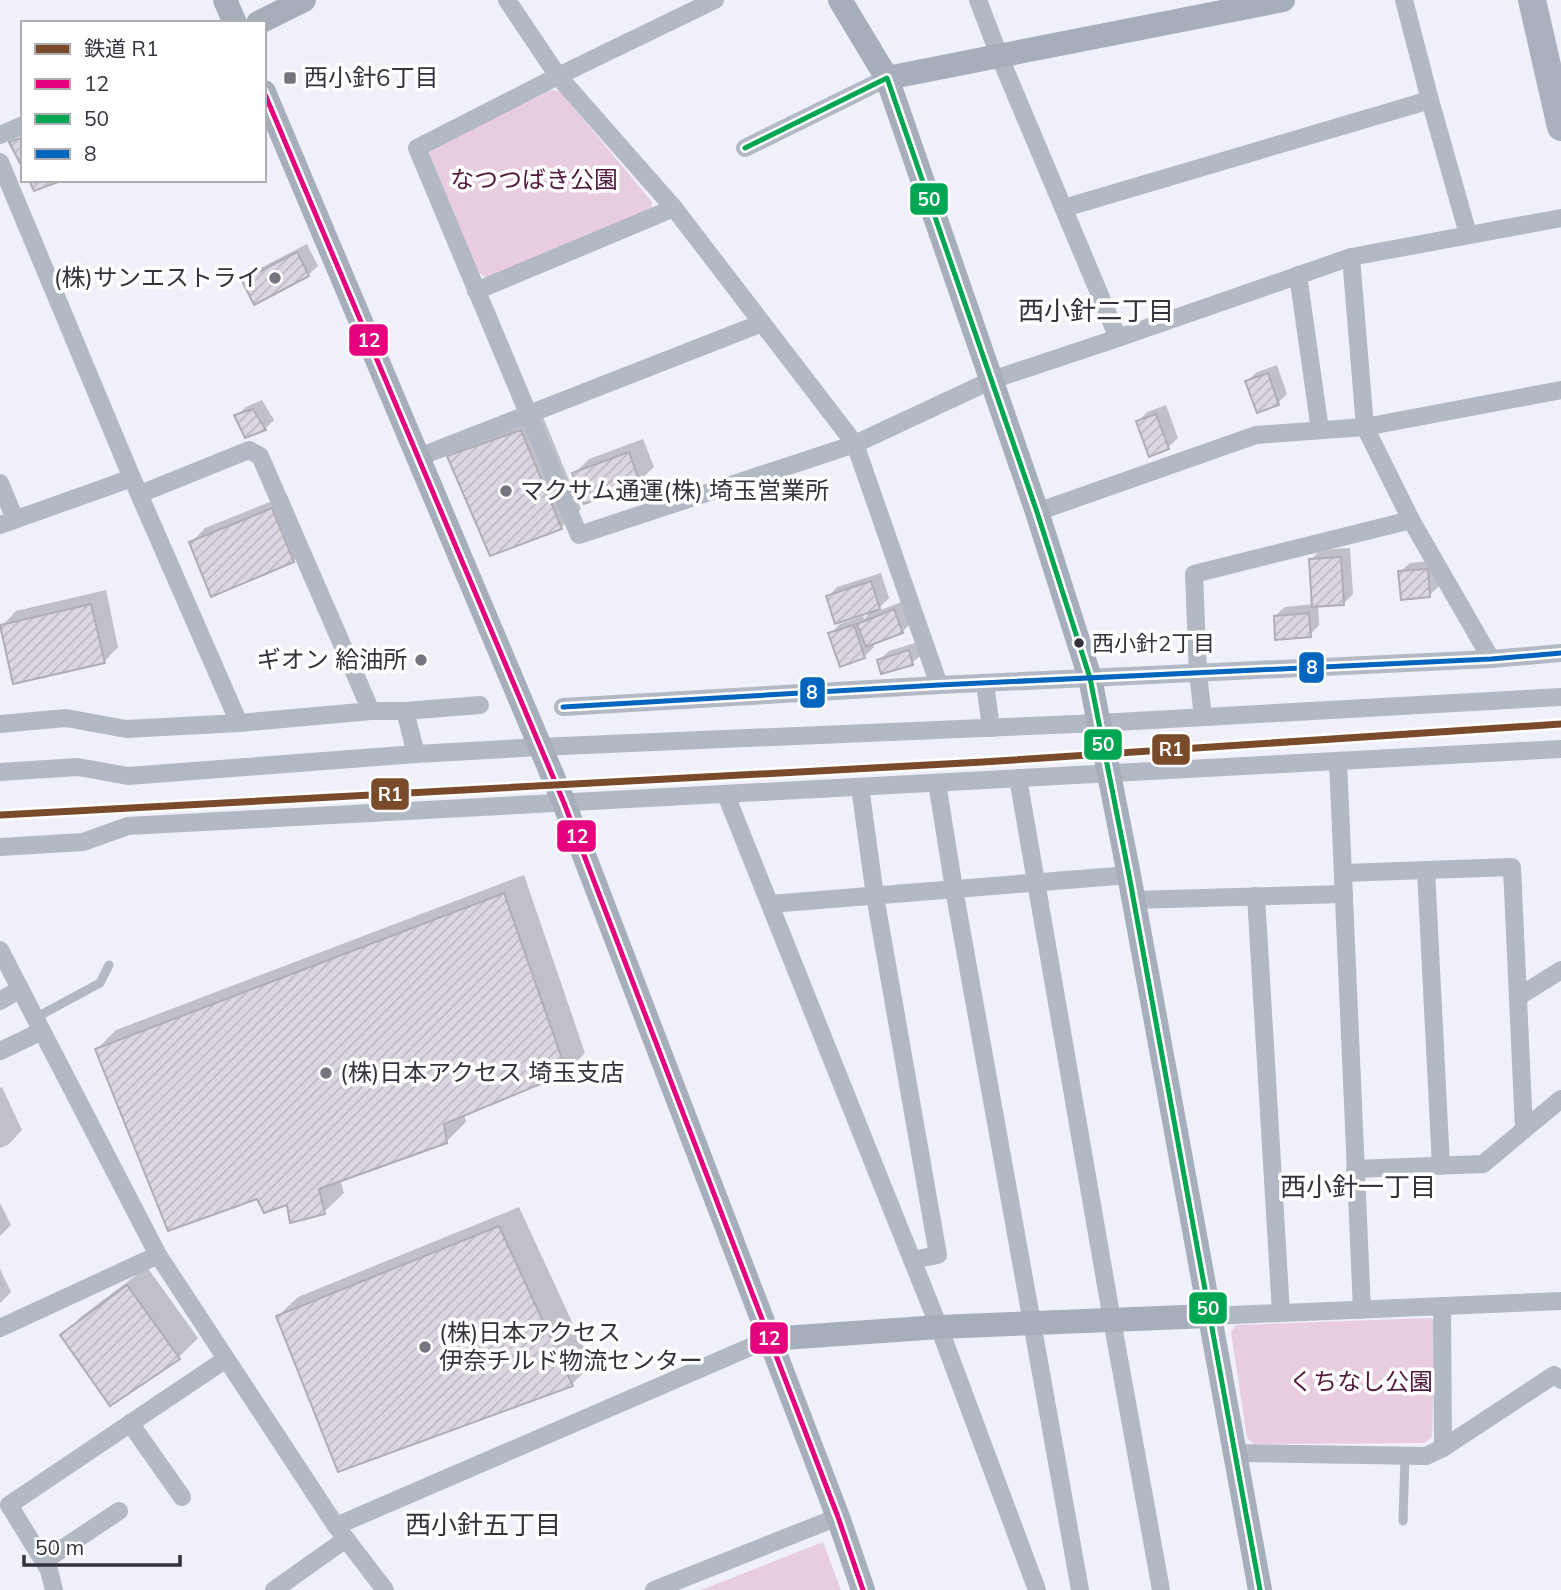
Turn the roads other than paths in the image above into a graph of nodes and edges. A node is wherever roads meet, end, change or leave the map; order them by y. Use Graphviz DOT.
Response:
graph roads {
  1 [pos="225,0"];
  2 [pos="304,0"];
  3 [pos="507,0"];
  4 [pos="715,0"];
  5 [pos="840,0"];
  6 [pos="978,0"];
  7 [pos="1283,0"];
  8 [pos="1404,0"];
  9 [pos="1532,0"];
  10 [pos="234,21"];
  11 [pos="262,21"];
  12 [pos="999,55"];
  13 [pos="558,76"];
  14 [pos="887,78"];
  15 [pos="266,97"];
  16 [pos="1430,100"];
  17 [pos="21,126"];
  18 [pos="1561,127"];
  19 [pos="0,135"];
  20 [pos="745,148"];
  21 [pos="0,162"];
  22 [pos="674,208"];
  23 [pos="1064,208"];
  24 [pos="1561,218"];
  25 [pos="1468,234"];
  26 [pos="1351,257"];
  27 [pos="1298,275"];
  28 [pos="476,291"];
  29 [pos="762,323"];
  30 [pos="1118,338"];
  31 [pos="992,380"];
  32 [pos="1561,390"];
  33 [pos="528,415"];
  34 [pos="1365,427"];
  35 [pos="1321,430"];
  36 [pos="855,444"];
  37 [pos="419,457"];
  38 [pos="0,483"];
  39 [pos="136,486"];
  40 [pos="1037,512"];
  41 [pos="1411,520"];
  42 [pos="8,522"];
  43 [pos="1561,653"];
  44 [pos="1490,659"];
  45 [pos="1198,673"];
  46 [pos="1090,678"];
  47 [pos="985,683"];
  48 [pos="939,685"];
  49 [pos="1561,697"];
  50 [pos="480,705"];
  51 [pos="563,707"];
  52 [pos="371,711"];
  53 [pos="405,711"];
  54 [pos="1203,718"];
  55 [pos="239,723"];
  56 [pos="1099,723"];
  57 [pos="0,724"];
  58 [pos="991,728"];
  59 [pos="539,747"];
  60 [pos="1561,749"];
  61 [pos="416,754"];
  62 [pos="1338,761"];
  63 [pos="0,772"];
  64 [pos="1109,773"];
  65 [pos="1018,778"];
  66 [pos="937,783"];
  67 [pos="860,787"];
  68 [pos="726,794"];
  69 [pos="564,803"];
  70 [pos="0,847"];
  71 [pos="1426,870"];
  72 [pos="1343,873"];
  73 [pos="1129,875"];
  74 [pos="1036,883"];
  75 [pos="954,889"];
  76 [pos="1344,894"];
  77 [pos="875,896"];
  78 [pos="1256,897"];
  79 [pos="1133,900"];
  80 [pos="770,904"];
  81 [pos="0,950"];
  82 [pos="109,965"];
  83 [pos="1561,970"];
  84 [pos="20,989"];
  85 [pos="1518,997"];
  86 [pos="0,1001"];
  87 [pos="39,1025"];
  88 [pos="0,1051"];
  89 [pos="1561,1099"];
  90 [pos="1524,1130"];
  91 [pos="1441,1166"];
  92 [pos="1355,1169"];
  93 [pos="158,1255"];
  94 [pos="912,1260"];
  95 [pos="1561,1301"];
  96 [pos="1442,1306"];
  97 [pos="1362,1310"];
  98 [pos="1281,1313"];
  99 [pos="1209,1317"];
  100 [pos="1112,1320"];
  101 [pos="1033,1324"];
  102 [pos="939,1327"];
  103 [pos="0,1328"];
  104 [pos="769,1339"];
  105 [pos="226,1359"];
  106 [pos="1561,1380"];
  107 [pos="130,1423"];
  108 [pos="1443,1448"];
  109 [pos="1234,1453"];
  110 [pos="1405,1456"];
  111 [pos="182,1497"];
  112 [pos="118,1511"];
  113 [pos="838,1517"];
  114 [pos="1402,1521"];
  115 [pos="341,1533"];
  116 [pos="44,1561"];
  117 [pos="54,1590"];
  118 [pos="274,1590"];
  119 [pos="385,1590"];
  120 [pos="654,1590"];
  121 [pos="863,1590"];
  122 [pos="1037,1590"];
  123 [pos="1080,1590"];
  124 [pos="1161,1590"];
  125 [pos="1260,1590"];
  1 -- 10 [label="street"];
  2 -- 11 [label="street"];
  3 -- 13 [label="street"];
  4 -- 13 [label="street"];
  5 -- 14 [label="street"];
  6 -- 12 [label="street"];
  7 -- 12 [label="street"];
  8 -- 16 [label="street"];
  9 -- 18 [label="main road"];
  12 -- 14 [label="street"];
  12 -- 23 [label="street"];
  13 -- 22 [label="street"];
  13 -- 28 [label="street"];
  14 -- 20 [label="street"];
  14 -- 31 [label="street"];
  15 -- 37 [label="street"];
  16 -- 23 [label="street"];
  16 -- 25 [label="street"];
  17 -- 19 [label="street"];
  21 -- 39 [label="street"];
  22 -- 28 [label="street"];
  22 -- 29 [label="street"];
  23 -- 30 [label="street"];
  24 -- 25 [label="street"];
  25 -- 26 [label="street"];
  26 -- 27 [label="street"];
  26 -- 34 [label="street"];
  27 -- 30 [label="street"];
  27 -- 35 [label="street"];
  28 -- 33 [label="street"];
  29 -- 33 [label="street"];
  29 -- 36 [label="street"];
  30 -- 31 [label="street"];
  31 -- 36 [label="street"];
  31 -- 40 [label="street"];
  32 -- 34 [label="street"];
  33 -- 36 [label="street"];
  33 -- 37 [label="street"];
  34 -- 35 [label="street"];
  34 -- 41 [label="street"];
  35 -- 40 [label="street"];
  36 -- 48 [label="street"];
  37 -- 59 [label="street"];
  38 -- 42 [label="street"];
  39 -- 42 [label="street"];
  39 -- 52 [label="street"];
  39 -- 55 [label="street"];
  40 -- 46 [label="street"];
  41 -- 44 [label="street"];
  41 -- 45 [label="street"];
  43 -- 44 [label="street"];
  44 -- 45 [label="street"];
  45 -- 46 [label="street"];
  45 -- 54 [label="street"];
  46 -- 47 [label="street"];
  46 -- 56 [label="street"];
  47 -- 48 [label="street"];
  47 -- 58 [label="street"];
  48 -- 51 [label="street"];
  49 -- 54 [label="street"];
  50 -- 53 [label="street"];
  52 -- 53 [label="street"];
  52 -- 55 [label="street"];
  53 -- 61 [label="street"];
  54 -- 56 [label="street"];
  55 -- 57 [label="street"];
  56 -- 58 [label="street"];
  56 -- 64 [label="street"];
  58 -- 59 [label="street"];
  59 -- 61 [label="street"];
  59 -- 69 [label="street"];
  60 -- 62 [label="street"];
  61 -- 63 [label="street"];
  62 -- 64 [label="street"];
  62 -- 72 [label="street"];
  64 -- 65 [label="street"];
  64 -- 73 [label="street"];
  65 -- 66 [label="street"];
  65 -- 74 [label="street"];
  66 -- 67 [label="street"];
  66 -- 75 [label="street"];
  67 -- 68 [label="street"];
  67 -- 77 [label="street"];
  68 -- 69 [label="street"];
  68 -- 80 [label="street"];
  69 -- 70 [label="street"];
  69 -- 104 [label="street"];
  71 -- 72 [label="street"];
  71 -- 85 [label="street"];
  71 -- 91 [label="street"];
  72 -- 76 [label="street"];
  73 -- 74 [label="street"];
  73 -- 79 [label="street"];
  74 -- 75 [label="street"];
  74 -- 100 [label="street"];
  75 -- 77 [label="street"];
  75 -- 101 [label="street"];
  76 -- 78 [label="street"];
  76 -- 92 [label="street"];
  77 -- 80 [label="street"];
  77 -- 94 [label="street"];
  78 -- 79 [label="street"];
  78 -- 98 [label="street"];
  79 -- 99 [label="street"];
  80 -- 94 [label="street"];
  81 -- 84 [label="street"];
  82 -- 87 [label="lane"];
  83 -- 85 [label="street"];
  84 -- 86 [label="street"];
  84 -- 87 [label="street"];
  85 -- 90 [label="street"];
  87 -- 88 [label="street"];
  87 -- 93 [label="street"];
  89 -- 90 [label="street"];
  90 -- 91 [label="street"];
  91 -- 92 [label="street"];
  92 -- 97 [label="street"];
  93 -- 103 [label="street"];
  93 -- 105 [label="street"];
  94 -- 102 [label="street"];
  95 -- 96 [label="street"];
  96 -- 97 [label="street"];
  96 -- 108 [label="street"];
  97 -- 98 [label="street"];
  98 -- 99 [label="street"];
  99 -- 100 [label="street"];
  99 -- 109 [label="street"];
  100 -- 101 [label="street"];
  100 -- 124 [label="street"];
  101 -- 102 [label="street"];
  101 -- 123 [label="street"];
  102 -- 104 [label="street"];
  102 -- 122 [label="street"];
  104 -- 113 [label="street"];
  104 -- 115 [label="street"];
  105 -- 107 [label="street"];
  105 -- 115 [label="street"];
  106 -- 108 [label="street"];
  107 -- 111 [label="street"];
  107 -- 116 [label="street"];
  108 -- 110 [label="street"];
  109 -- 110 [label="street"];
  109 -- 125 [label="street"];
  110 -- 114 [label="lane"];
  112 -- 116 [label="street"];
  113 -- 120 [label="street"];
  113 -- 121 [label="street"];
  115 -- 118 [label="street"];
  115 -- 119 [label="street"];
  116 -- 117 [label="street"];
}
